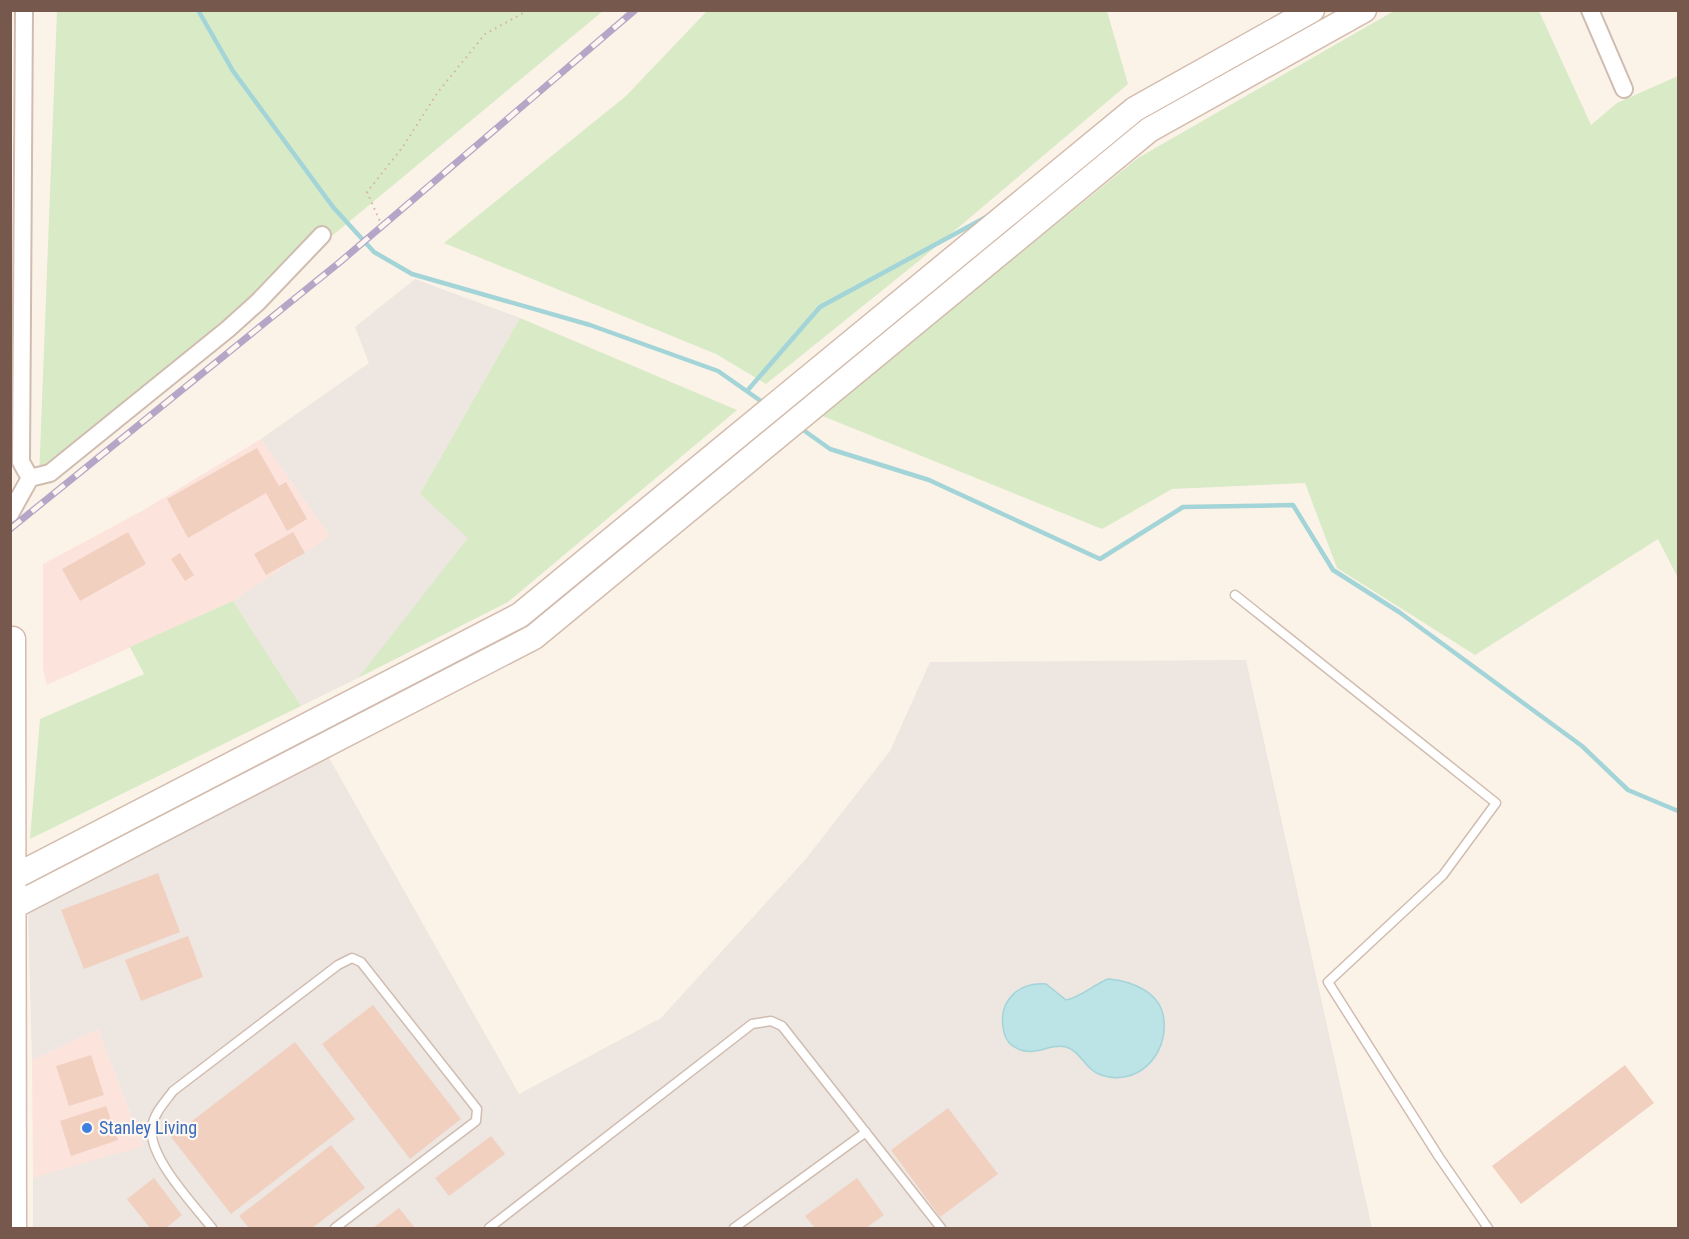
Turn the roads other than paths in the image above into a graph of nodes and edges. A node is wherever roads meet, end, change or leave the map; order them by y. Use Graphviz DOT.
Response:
graph roads {
  1 [pos="24,10"];
  2 [pos="1312,10"];
  3 [pos="1364,10"];
  4 [pos="1590,10"];
  5 [pos="1624,89"];
  6 [pos="322,235"];
  7 [pos="30,478"];
  8 [pos="10,514"];
  9 [pos="1235,595"];
  10 [pos="13,639"];
  11 [pos="14,877"];
  12 [pos="14,906"];
  13 [pos="866,1132"];
  14 [pos="14,1228"];
  15 [pos="212,1228"];
  16 [pos="335,1228"];
  17 [pos="489,1228"];
  18 [pos="734,1228"];
  19 [pos="942,1228"];
  20 [pos="1488,1228"];
  1 -- 7 [label="street"];
  2 -- 11 [label="street"];
  3 -- 12 [label="street"];
  4 -- 5 [label="street"];
  6 -- 7 [label="street"];
  7 -- 8 [label="street"];
  9 -- 20 [label="lane"];
  10 -- 11 [label="street"];
  11 -- 12 [label="street"];
  12 -- 14 [label="street"];
  13 -- 17 [label="lane"];
  13 -- 18 [label="lane"];
  13 -- 19 [label="lane"];
  15 -- 16 [label="lane"];
}
